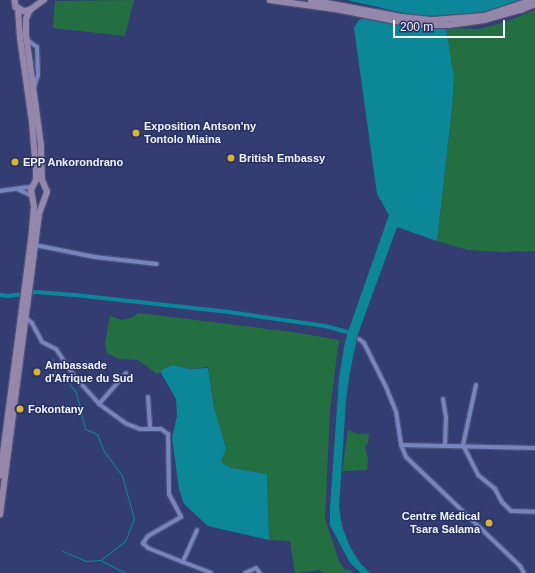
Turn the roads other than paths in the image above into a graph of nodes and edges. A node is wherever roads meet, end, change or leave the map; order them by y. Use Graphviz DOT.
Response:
graph roads {
  1 [pos="15,0"];
  2 [pos="36,0"];
  3 [pos="44,0"];
  4 [pos="270,0"];
  5 [pos="311,0"];
  6 [pos="533,0"];
  7 [pos="535,4"];
  8 [pos="18,8"];
  9 [pos="32,8"];
  10 [pos="386,17"];
  11 [pos="27,40"];
  12 [pos="33,89"];
  13 [pos="34,185"];
  14 [pos="44,186"];
  15 [pos="15,188"];
  16 [pos="0,191"];
  17 [pos="32,196"];
  18 [pos="43,198"];
  19 [pos="35,245"];
  20 [pos="157,264"];
  21 [pos="27,293"];
  22 [pos="26,318"];
  23 [pos="359,339"];
  24 [pos="126,373"];
  25 [pos="476,385"];
  26 [pos="148,397"];
  27 [pos="443,399"];
  28 [pos="99,404"];
  29 [pos="150,429"];
  30 [pos="402,445"];
  31 [pos="445,445"];
  32 [pos="463,445"];
  33 [pos="535,448"];
  34 [pos="0,476"];
  35 [pos="535,512"];
  36 [pos="0,515"];
  37 [pos="197,530"];
  38 [pos="183,562"];
  39 [pos="211,573"];
  40 [pos="245,573"];
  41 [pos="260,573"];
  42 [pos="524,573"];
  1 -- 8 [label="main road"];
  2 -- 9 [label="main road"];
  3 -- 9 [label="main road"];
  4 -- 10 [label="main road"];
  5 -- 10 [label="main road"];
  6 -- 10 [label="main road"];
  7 -- 10 [label="main road"];
  8 -- 9 [label="main road"];
  8 -- 13 [label="main road"];
  9 -- 11 [label="main road"];
  11 -- 12 [label="main road"];
  11 -- 12 [label="street"];
  12 -- 14 [label="main road"];
  13 -- 14 [label="main road"];
  13 -- 15 [label="street"];
  13 -- 17 [label="main road"];
  14 -- 18 [label="main road"];
  15 -- 16 [label="street"];
  15 -- 17 [label="street"];
  17 -- 18 [label="main road"];
  17 -- 21 [label="main road"];
  18 -- 19 [label="main road"];
  19 -- 20 [label="street"];
  19 -- 21 [label="main road"];
  21 -- 22 [label="main road"];
  21 -- 34 [label="main road"];
  22 -- 28 [label="street"];
  22 -- 36 [label="main road"];
  23 -- 30 [label="street"];
  24 -- 28 [label="street"];
  25 -- 32 [label="street"];
  26 -- 29 [label="street"];
  27 -- 31 [label="street"];
  28 -- 29 [label="street"];
  29 -- 38 [label="street"];
  30 -- 31 [label="street"];
  30 -- 42 [label="street"];
  31 -- 32 [label="street"];
  32 -- 33 [label="street"];
  32 -- 35 [label="street"];
  37 -- 38 [label="street"];
  38 -- 39 [label="street"];
  40 -- 41 [label="street"];
}
